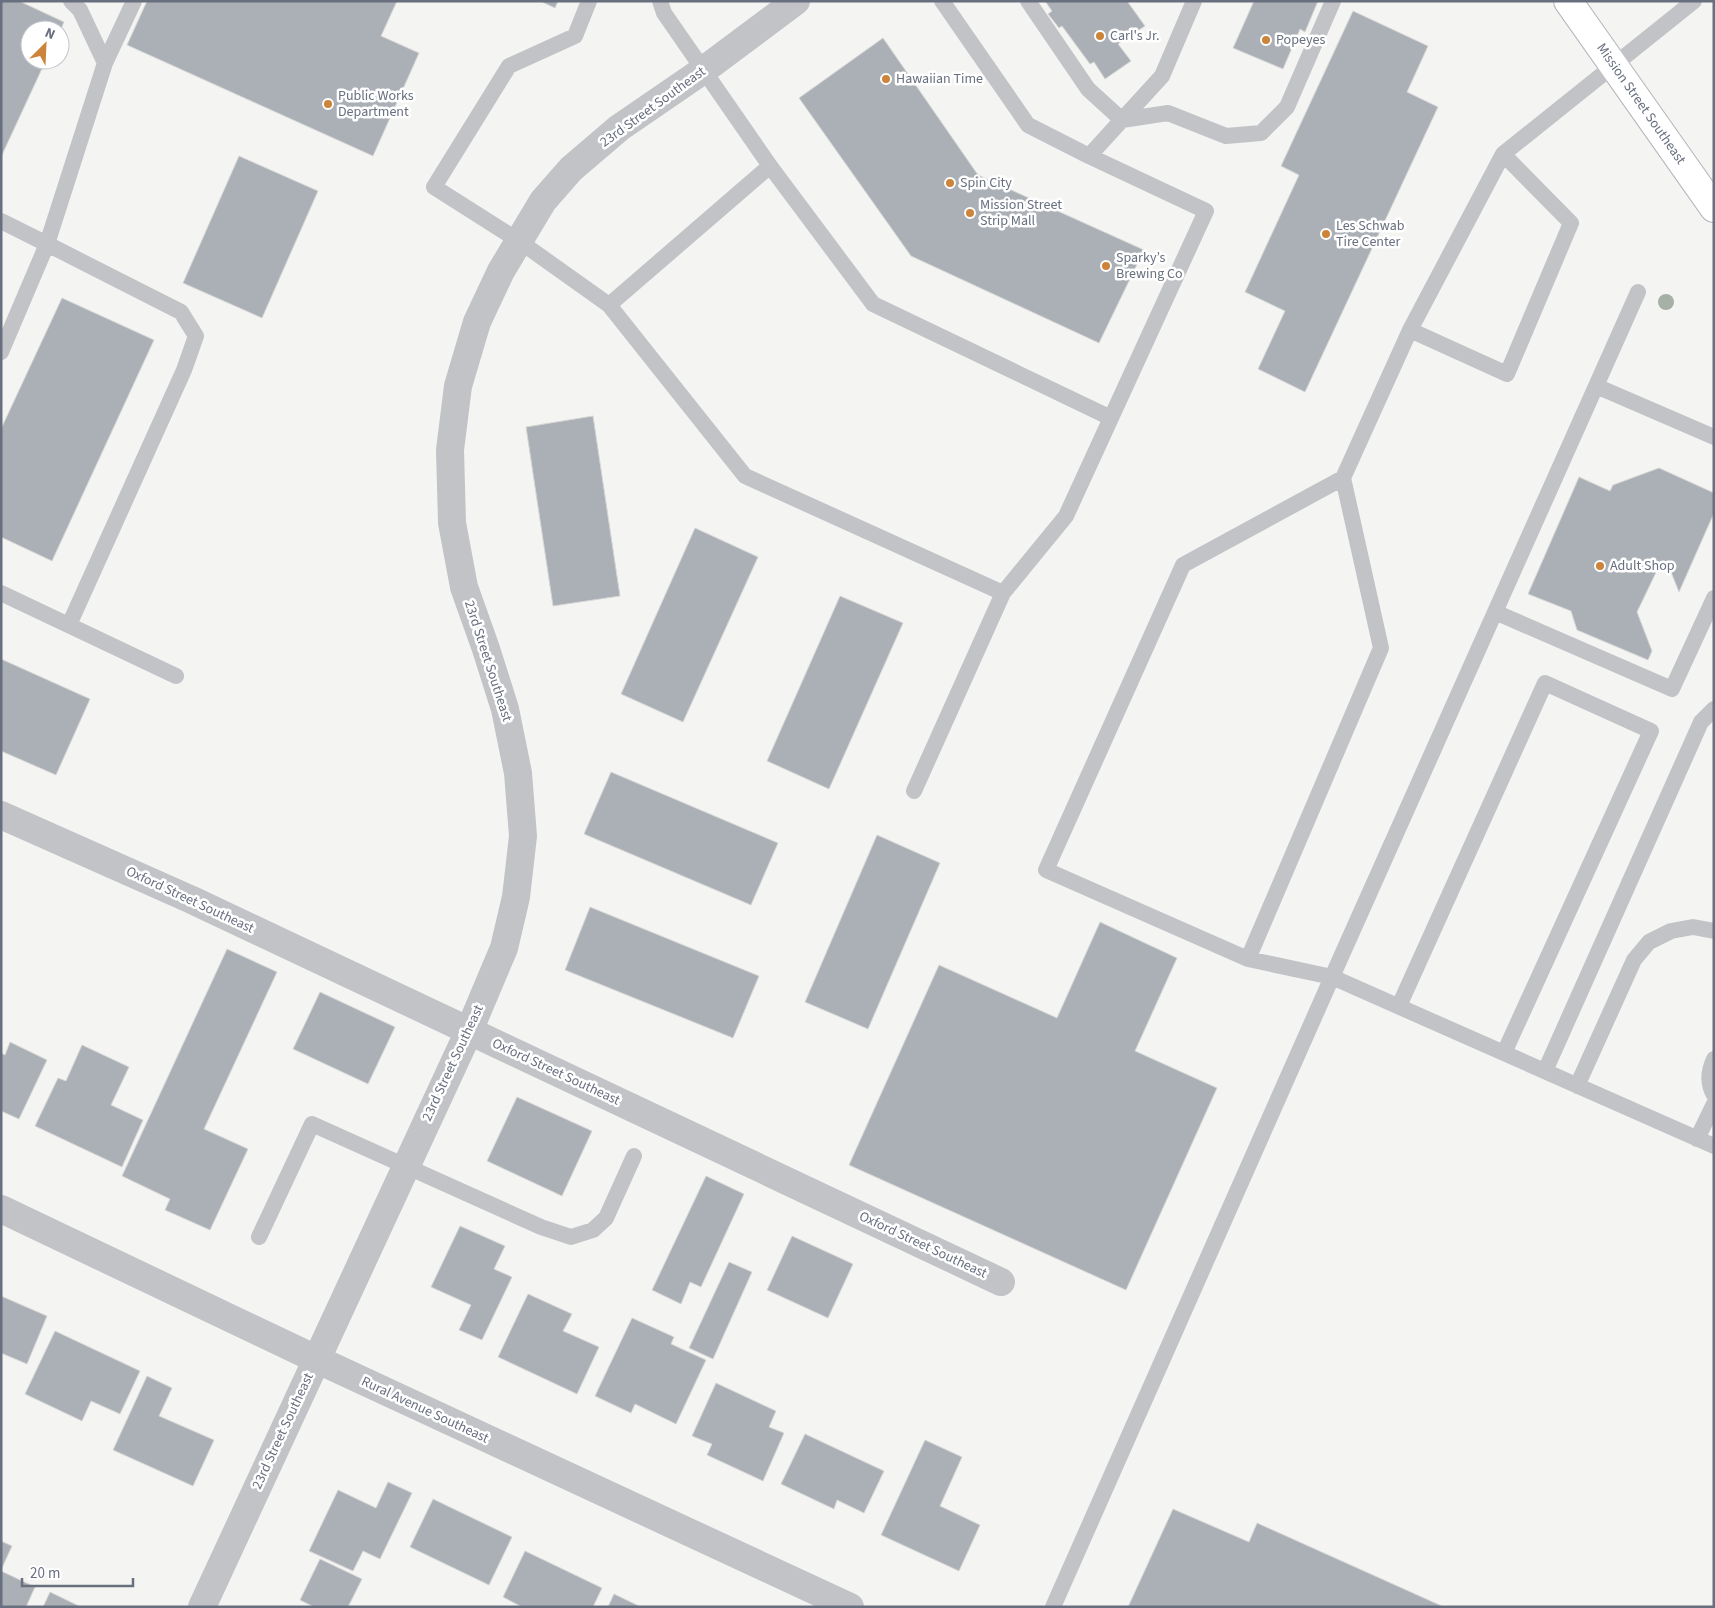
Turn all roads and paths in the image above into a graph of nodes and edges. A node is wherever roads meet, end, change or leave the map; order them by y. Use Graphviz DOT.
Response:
graph roads {
  1 [pos="71,1"];
  2 [pos="134,1"];
  3 [pos="589,1"];
  4 [pos="660,1"];
  5 [pos="796,1"];
  6 [pos="942,1"];
  7 [pos="1028,1"];
  8 [pos="1194,1"];
  9 [pos="1333,1"];
  10 [pos="1568,1"];
  11 [pos="1694,1"];
  12 [pos="105,63"];
  13 [pos="1613,65"];
  14 [pos="705,69"];
  15 [pos="1122,120"];
  16 [pos="1503,154"];
  17 [pos="1089,156"];
  18 [pos="770,166"];
  19 [pos="1714,208"];
  20 [pos="1,221"];
  21 [pos="519,242"];
  22 [pos="47,244"];
  23 [pos="1638,292"];
  24 [pos="609,305"];
  25 [pos="1410,330"];
  26 [pos="1,352"];
  27 [pos="1596,386"];
  28 [pos="1111,418"];
  29 [pos="1714,437"];
  30 [pos="1343,478"];
  31 [pos="1,593"];
  32 [pos="1003,593"];
  33 [pos="1714,598"];
  34 [pos="1495,612"];
  35 [pos="69,625"];
  36 [pos="176,676"];
  37 [pos="1714,708"];
  38 [pos="914,791"];
  39 [pos="1,815"];
  40 [pos="1714,931"];
  41 [pos="1248,958"];
  42 [pos="1332,977"];
  43 [pos="1399,1006"];
  44 [pos="469,1031"];
  45 [pos="1504,1053"];
  46 [pos="1714,1059"];
  47 [pos="1545,1072"];
  48 [pos="1577,1086"];
  49 [pos="1714,1096"];
  50 [pos="1714,1104"];
  51 [pos="1697,1139"];
  52 [pos="1714,1146"];
  53 [pos="634,1156"];
  54 [pos="406,1166"];
  55 [pos="1,1209"];
  56 [pos="259,1237"];
  57 [pos="1001,1282"];
  58 [pos="316,1359"];
  59 [pos="202,1607"];
  60 [pos="850,1607"];
  61 [pos="1053,1607"];
  1 -- 12 [label="lane"];
  2 -- 12 [label="lane"];
  3 -- 21 [label="lane"];
  4 -- 14 [label="lane"];
  5 -- 14 [label="street, 23rd Street Southeast"];
  6 -- 17 [label="lane"];
  7 -- 15 [label="lane"];
  8 -- 15 [label="lane"];
  9 -- 15 [label="lane"];
  10 -- 13 [label="highway, Mission Street Southeast"];
  11 -- 13 [label="lane"];
  12 -- 22 [label="lane"];
  13 -- 16 [label="lane"];
  13 -- 19 [label="highway, Mission Street Southeast"];
  14 -- 18 [label="lane"];
  14 -- 21 [label="street, 23rd Street Southeast"];
  15 -- 17 [label="lane"];
  16 -- 25 [label="lane"];
  16 -- 25 [label="lane"];
  17 -- 28 [label="lane"];
  18 -- 24 [label="lane"];
  18 -- 28 [label="lane"];
  20 -- 22 [label="lane"];
  21 -- 24 [label="lane"];
  21 -- 44 [label="street, 23rd Street Southeast"];
  22 -- 26 [label="lane"];
  22 -- 35 [label="lane"];
  23 -- 27 [label="lane"];
  24 -- 32 [label="lane"];
  25 -- 30 [label="lane"];
  27 -- 29 [label="lane"];
  27 -- 34 [label="lane"];
  28 -- 32 [label="lane"];
  30 -- 41 [label="lane"];
  30 -- 41 [label="lane"];
  31 -- 35 [label="lane"];
  32 -- 38 [label="lane"];
  33 -- 34 [label="lane"];
  34 -- 42 [label="lane"];
  35 -- 36 [label="lane"];
  37 -- 47 [label="lane"];
  39 -- 44 [label="street, Oxford Street Southeast"];
  40 -- 48 [label="lane"];
  41 -- 42 [label="lane"];
  42 -- 43 [label="lane"];
  42 -- 61 [label="lane"];
  43 -- 45 [label="lane"];
  43 -- 45 [label="lane"];
  44 -- 54 [label="street, 23rd Street Southeast"];
  44 -- 57 [label="street, Oxford Street Southeast"];
  45 -- 47 [label="lane"];
  46 -- 49 [label="lane"];
  47 -- 48 [label="lane"];
  48 -- 51 [label="lane"];
  50 -- 51 [label="lane"];
  51 -- 52 [label="lane"];
  53 -- 54 [label="lane"];
  54 -- 56 [label="lane"];
  54 -- 58 [label="street, 23rd Street Southeast"];
  55 -- 58 [label="street, Rural Avenue Southeast"];
  58 -- 59 [label="street, 23rd Street Southeast"];
  58 -- 60 [label="street, Rural Avenue Southeast"];
}
